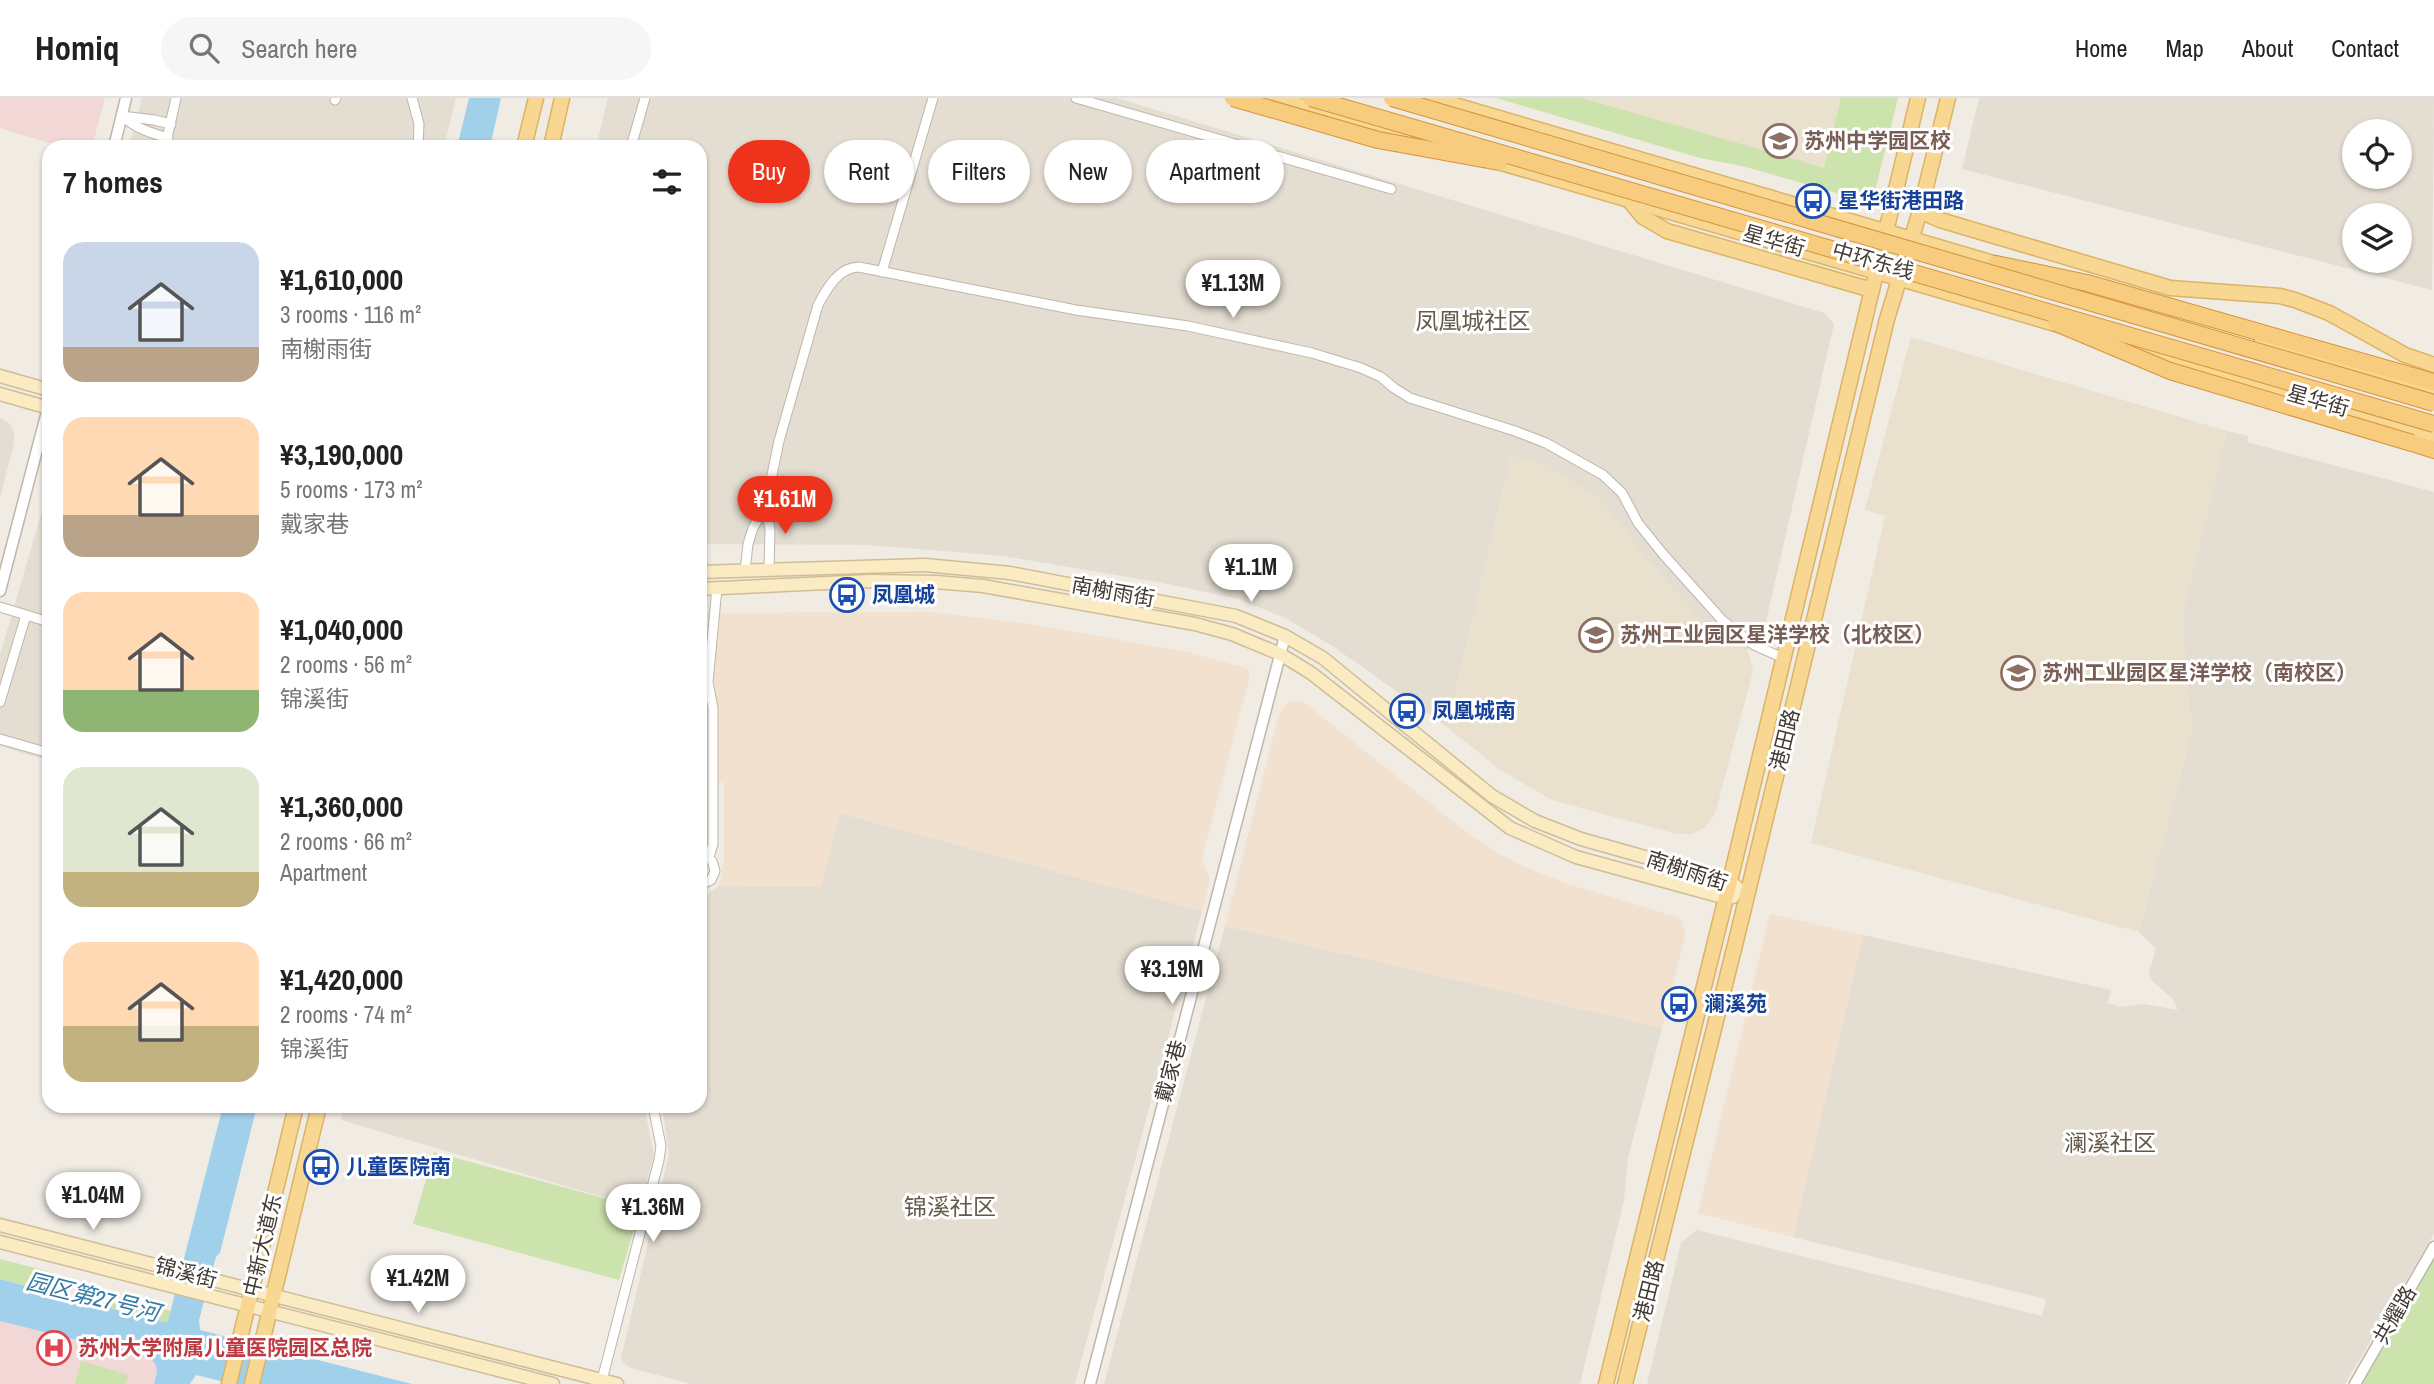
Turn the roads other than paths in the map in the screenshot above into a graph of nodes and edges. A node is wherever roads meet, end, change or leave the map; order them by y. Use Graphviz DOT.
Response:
graph roads {
  1 [pos="126,98"];
  2 [pos="176,98"];
  3 [pos="412,98"];
  4 [pos="536,98"];
  5 [pos="562,98"];
  6 [pos="645,98"];
  7 [pos="933,98"];
  8 [pos="1076,98"];
  9 [pos="1233,98"];
  10 [pos="1274,98"];
  11 [pos="1311,98"];
  12 [pos="1392,98"];
  13 [pos="1431,98"];
  14 [pos="1918,98"];
  15 [pos="1948,98"];
  16 [pos="122,116"];
  17 [pos="171,124"];
  18 [pos="116,140"];
  19 [pos="163,140"];
  20 [pos="167,140"];
  21 [pos="418,140"];
  22 [pos="526,140"];
  23 [pos="553,140"];
  24 [pos="633,140"];
  25 [pos="1585,178"];
  26 [pos="1391,189"];
  27 [pos="1627,198"];
  28 [pos="1920,211"];
  29 [pos="1886,231"];
  30 [pos="1911,238"];
  31 [pos="1996,264"];
  32 [pos="1876,271"];
  33 [pos="882,272"];
  34 [pos="1899,278"];
  35 [pos="1872,290"];
  36 [pos="1990,294"];
  37 [pos="2434,365"];
  38 [pos="0,376"];
  39 [pos="2434,382"];
  40 [pos="42,388"];
  41 [pos="2434,391"];
  42 [pos="0,394"];
  43 [pos="2434,403"];
  44 [pos="42,404"];
  45 [pos="2434,424"];
  46 [pos="42,432"];
  47 [pos="2434,435"];
  48 [pos="2434,450"];
  49 [pos="766,504"];
  50 [pos="745,570"];
  51 [pos="769,570"];
  52 [pos="707,572"];
  53 [pos="718,588"];
  54 [pos="707,589"];
  55 [pos="0,591"];
  56 [pos="0,607"];
  57 [pos="26,615"];
  58 [pos="42,620"];
  59 [pos="1286,636"];
  60 [pos="1280,654"];
  61 [pos="1783,658"];
  62 [pos="0,702"];
  63 [pos="0,738"];
  64 [pos="42,751"];
  65 [pos="707,851"];
  66 [pos="707,858"];
  67 [pos="1730,881"];
  68 [pos="707,883"];
  69 [pos="1747,896"];
  70 [pos="1726,898"];
  71 [pos="294,1113"];
  72 [pos="316,1113"];
  73 [pos="654,1113"];
  74 [pos="0,1225"];
  75 [pos="0,1242"];
  76 [pos="2434,1247"];
  77 [pos="252,1290"];
  78 [pos="273,1295"];
  79 [pos="248,1305"];
  80 [pos="270,1311"];
  81 [pos="602,1380"];
  82 [pos="229,1384"];
  83 [pos="252,1384"];
  84 [pos="553,1384"];
  85 [pos="617,1384"];
  86 [pos="1090,1384"];
  87 [pos="1606,1384"];
  88 [pos="1625,1384"];
  89 [pos="2356,1384"];
  1 -- 16 [label="street"];
  2 -- 17 [label="street"];
  3 -- 21 [label="street"];
  4 -- 22 [label="main road"];
  5 -- 23 [label="main road"];
  6 -- 24 [label="street"];
  7 -- 33 [label="street"];
  8 -- 26 [label="street"];
  9 -- 25 [label="highway, bridge"];
  10 -- 27 [label="main road, 星华街"];
  11 -- 25 [label="highway, 中环东线, bridge"];
  12 -- 43 [label="highway, 中环东线, bridge"];
  13 -- 29 [label="main road, 星华街"];
  14 -- 29 [label="main road, 港田路"];
  15 -- 28 [label="main road, 港田路"];
  16 -- 17 [label="street"];
  16 -- 18 [label="street"];
  16 -- 19 [label="street"];
  17 -- 20 [label="street"];
  25 -- 36 [label="highway, 中环东线, bridge"];
  27 -- 32 [label="main road, 星华街"];
  27 -- 35 [label="main road"];
  28 -- 30 [label="main road, 港田路"];
  28 -- 37 [label="main road"];
  29 -- 30 [label="main road, 星华街"];
  29 -- 32 [label="main road, 港田路"];
  30 -- 31 [label="main road, 星华街"];
  30 -- 34 [label="main road, 港田路"];
  31 -- 39 [label="highway"];
  31 -- 41 [label="main road, 星华街"];
  32 -- 34 [label="main road, 星华街"];
  32 -- 35 [label="main road, 港田路"];
  33 -- 49 [label="street"];
  33 -- 61 [label="street"];
  34 -- 47 [label="main road, 星华街"];
  34 -- 69 [label="main road, 港田路"];
  35 -- 61 [label="main road, 港田路"];
  36 -- 45 [label="highway, 中环东线, bridge"];
  36 -- 48 [label="highway, bridge"];
  38 -- 40 [label="main road"];
  42 -- 44 [label="main road"];
  46 -- 55 [label="street"];
  49 -- 50 [label="street"];
  49 -- 51 [label="street"];
  50 -- 51 [label="main road, 南榭雨街"];
  50 -- 52 [label="main road, 南榭雨街"];
  51 -- 59 [label="main road, 南榭雨街"];
  53 -- 54 [label="main road, 南榭雨街"];
  53 -- 60 [label="main road, 南榭雨街"];
  53 -- 65 [label="street"];
  56 -- 57 [label="street"];
  57 -- 58 [label="street"];
  57 -- 62 [label="street"];
  59 -- 60 [label="street, 戴家巷"];
  59 -- 67 [label="main road, 南榭雨街"];
  60 -- 70 [label="main road, 南榭雨街"];
  60 -- 86 [label="street, 戴家巷"];
  61 -- 67 [label="main road, 港田路"];
  63 -- 64 [label="street"];
  66 -- 68 [label="street"];
  67 -- 69 [label="main road, 南榭雨街"];
  67 -- 70 [label="main road, 港田路"];
  69 -- 70 [label="main road, 南榭雨街"];
  69 -- 88 [label="main road, 港田路"];
  70 -- 87 [label="main road, 港田路"];
  71 -- 77 [label="main road, 中新大道东"];
  72 -- 78 [label="main road, 中新大道东"];
  73 -- 81 [label="street"];
  74 -- 77 [label="main road, 锦溪街"];
  75 -- 79 [label="main road, 锦溪街"];
  76 -- 89 [label="street, 共耀路"];
  77 -- 78 [label="main road, 锦溪街"];
  77 -- 79 [label="main road, 中新大道东"];
  78 -- 80 [label="main road, 中新大道东"];
  78 -- 81 [label="main road, 锦溪街"];
  79 -- 80 [label="main road, 锦溪街"];
  79 -- 82 [label="main road, 中新大道东"];
  80 -- 83 [label="main road, 中新大道东"];
  80 -- 84 [label="main road, 锦溪街"];
  81 -- 85 [label="main road, 锦溪街"];
}
